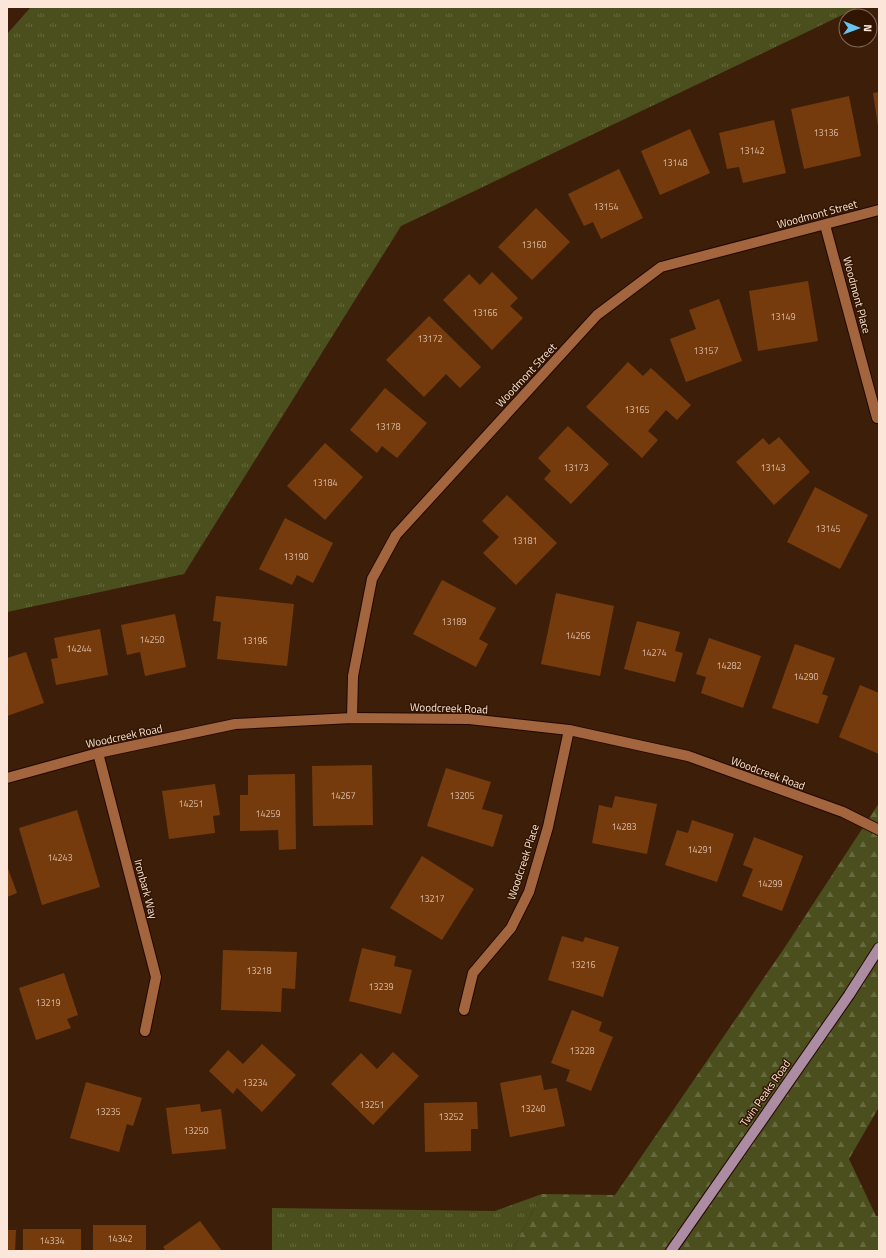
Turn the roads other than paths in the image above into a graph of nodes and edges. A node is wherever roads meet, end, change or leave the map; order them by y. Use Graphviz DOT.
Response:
graph roads {
  1 [pos="879,210"];
  2 [pos="825,225"];
  3 [pos="877,418"];
  4 [pos="352,718"];
  5 [pos="568,730"];
  6 [pos="98,753"];
  7 [pos="7,778"];
  8 [pos="879,830"];
  9 [pos="879,948"];
  10 [pos="464,1010"];
  11 [pos="145,1032"];
  12 [pos="671,1251"];
  1 -- 2 [label="street, Woodmont Street"];
  2 -- 3 [label="street, Woodmont Place"];
  2 -- 4 [label="street, Woodmont Street"];
  4 -- 5 [label="street, Woodcreek Road"];
  4 -- 6 [label="street, Woodcreek Road"];
  5 -- 8 [label="street, Woodcreek Road"];
  5 -- 10 [label="street, Woodcreek Place"];
  6 -- 7 [label="street, Woodcreek Road"];
  6 -- 11 [label="street, Ironbark Way"];
  9 -- 12 [label="main road, Twin Peaks Road"];
}
